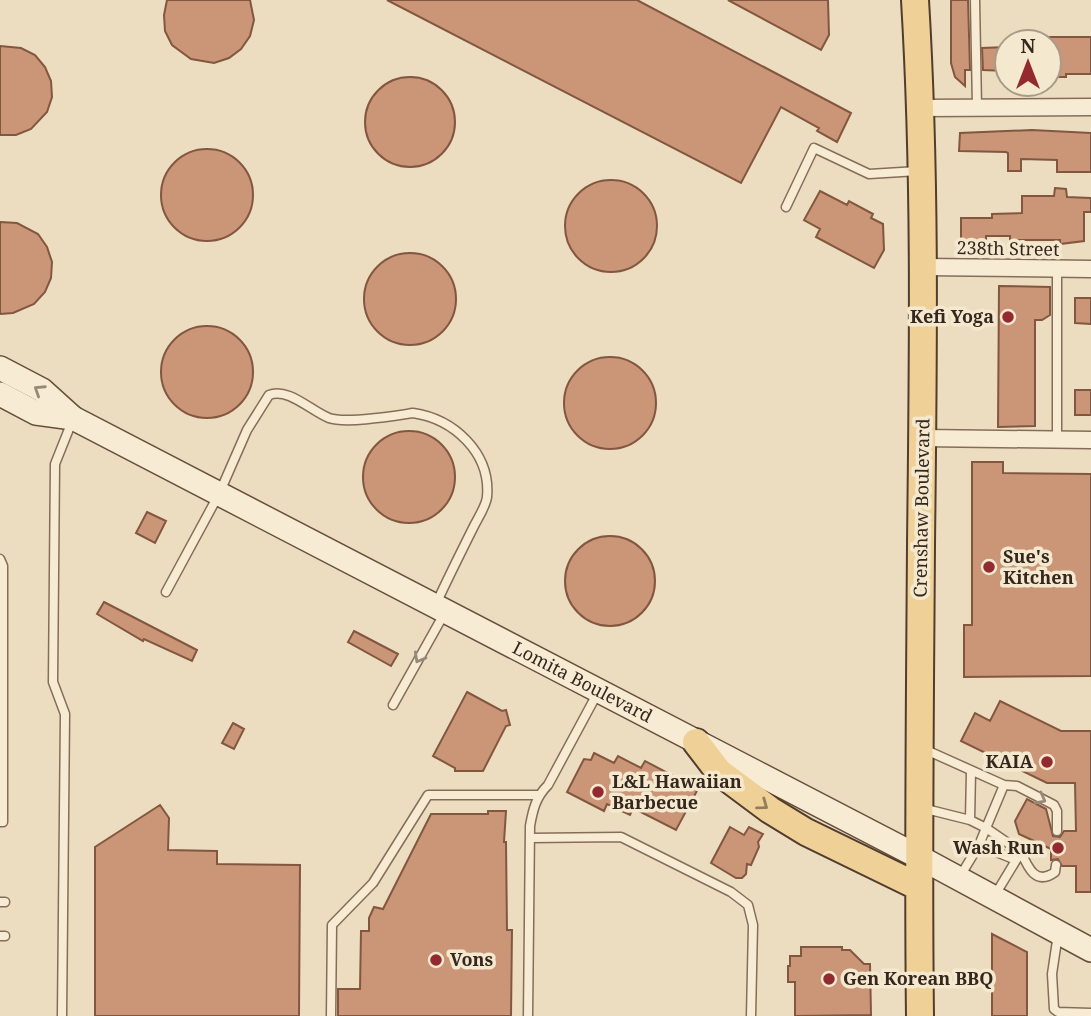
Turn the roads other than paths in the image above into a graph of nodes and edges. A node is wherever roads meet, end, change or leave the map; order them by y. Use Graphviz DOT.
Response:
graph roads {
  1 [pos="915,0"];
  2 [pos="975,0"];
  3 [pos="977,107"];
  4 [pos="1091,107"];
  5 [pos="920,108"];
  6 [pos="922,171"];
  7 [pos="786,208"];
  8 [pos="925,267"];
  9 [pos="1057,269"];
  10 [pos="1091,269"];
  11 [pos="0,368"];
  12 [pos="0,394"];
  13 [pos="73,418"];
  14 [pos="923,438"];
  15 [pos="1057,440"];
  16 [pos="1091,440"];
  17 [pos="219,494"];
  18 [pos="0,559"];
  19 [pos="166,592"];
  20 [pos="440,609"];
  21 [pos="599,691"];
  22 [pos="393,705"];
  23 [pos="696,742"];
  24 [pos="920,748"];
  25 [pos="971,772"];
  26 [pos="1004,785"];
  27 [pos="538,795"];
  28 [pos="919,807"];
  29 [pos="971,820"];
  30 [pos="0,822"];
  31 [pos="986,828"];
  32 [pos="1057,831"];
  33 [pos="530,838"];
  34 [pos="979,845"];
  35 [pos="1018,856"];
  36 [pos="919,857"];
  37 [pos="1056,865"];
  38 [pos="959,878"];
  39 [pos="919,887"];
  40 [pos="993,896"];
  41 [pos="1058,931"];
  42 [pos="1091,950"];
  43 [pos="1091,1013"];
  44 [pos="62,1016"];
  45 [pos="331,1016"];
  46 [pos="528,1016"];
  47 [pos="751,1016"];
  48 [pos="920,1016"];
  1 -- 5 [label="main road, Crenshaw Boulevard"];
  2 -- 3 [label="lane"];
  3 -- 4 [label="street"];
  3 -- 5 [label="street"];
  5 -- 6 [label="main road, Crenshaw Boulevard"];
  6 -- 7 [label="lane"];
  6 -- 8 [label="main road, Crenshaw Boulevard"];
  8 -- 9 [label="street, 238th Street"];
  8 -- 14 [label="main road, Crenshaw Boulevard"];
  9 -- 10 [label="street, 238th Street"];
  9 -- 15 [label="lane"];
  13 -- 11 [label="main road, Lomita Boulevard, one-way"];
  12 -- 13 [label="main road, Lomita Boulevard"];
  13 -- 17 [label="main road, Lomita Boulevard"];
  13 -- 44 [label="lane"];
  14 -- 15 [label="street"];
  14 -- 24 [label="main road, Crenshaw Boulevard"];
  15 -- 16 [label="street"];
  17 -- 19 [label="lane"];
  17 -- 20 [label="main road, Lomita Boulevard"];
  17 -- 20 [label="lane"];
  18 -- 30 [label="lane"];
  20 -- 21 [label="main road, Lomita Boulevard"];
  20 -- 22 [label="lane, one-way"];
  21 -- 23 [label="main road, Lomita Boulevard"];
  21 -- 27 [label="lane"];
  23 -- 36 [label="main road, Lomita Boulevard"];
  23 -- 39 [label="main road, one-way"];
  24 -- 25 [label="lane"];
  24 -- 28 [label="main road, Crenshaw Boulevard"];
  25 -- 26 [label="lane"];
  25 -- 29 [label="lane"];
  26 -- 31 [label="lane"];
  26 -- 32 [label="lane, one-way"];
  27 -- 33 [label="lane"];
  27 -- 45 [label="lane"];
  28 -- 29 [label="lane"];
  28 -- 36 [label="main road, Crenshaw Boulevard"];
  29 -- 31 [label="lane"];
  31 -- 34 [label="lane"];
  31 -- 35 [label="lane"];
  33 -- 46 [label="lane"];
  33 -- 47 [label="lane"];
  34 -- 35 [label="lane"];
  34 -- 38 [label="lane"];
  35 -- 37 [label="lane"];
  35 -- 40 [label="lane"];
  36 -- 38 [label="main road, Lomita Boulevard"];
  36 -- 39 [label="main road, Crenshaw Boulevard"];
  38 -- 40 [label="main road, Lomita Boulevard"];
  39 -- 48 [label="main road, Crenshaw Boulevard"];
  40 -- 41 [label="main road, Lomita Boulevard"];
  41 -- 42 [label="main road, Lomita Boulevard"];
  41 -- 43 [label="lane"];
}
